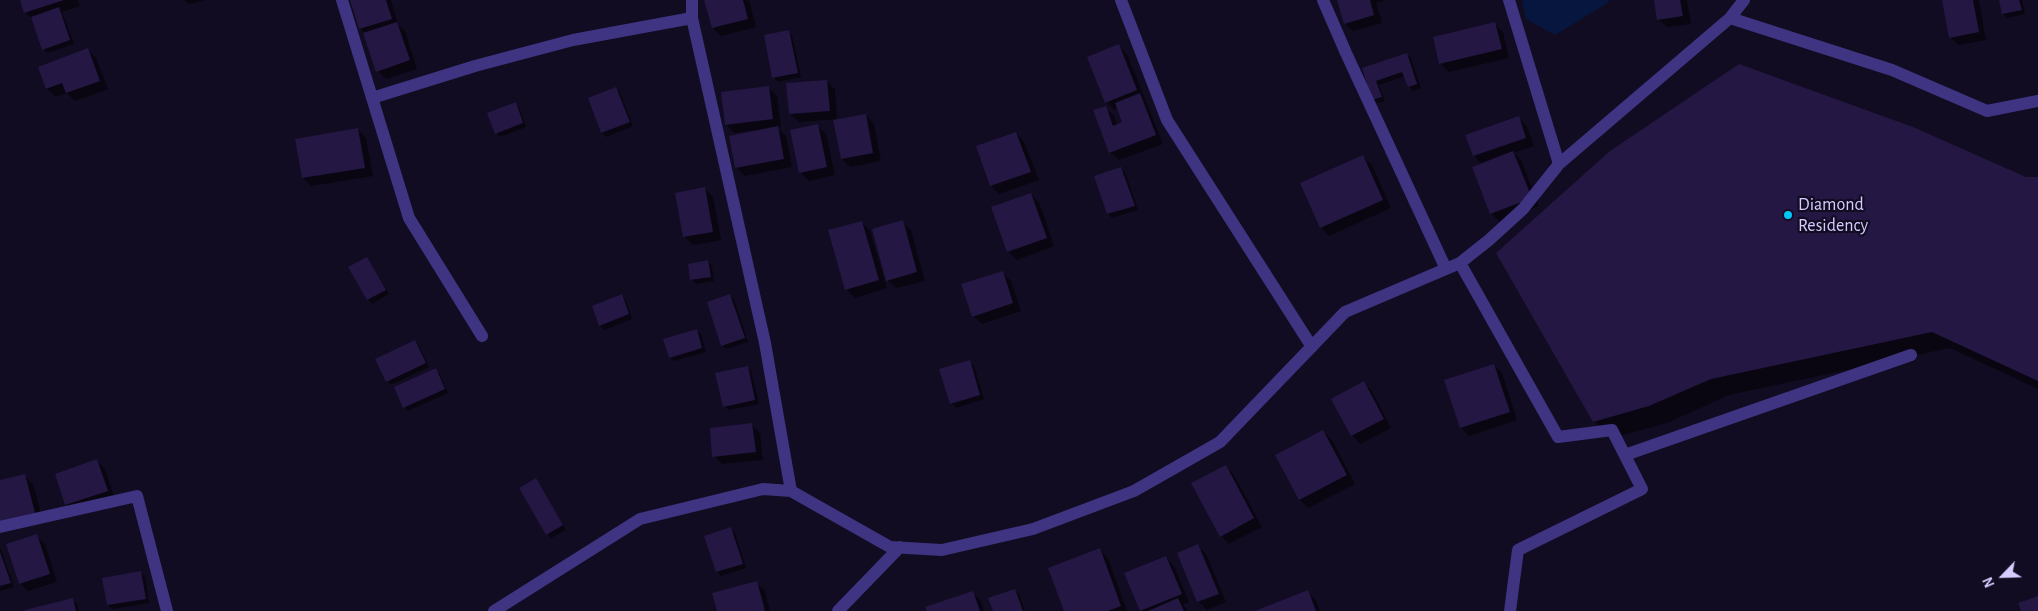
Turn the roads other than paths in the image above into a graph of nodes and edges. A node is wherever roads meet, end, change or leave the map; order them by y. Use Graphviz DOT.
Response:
graph roads {
  1 [pos="342,0"];
  2 [pos="692,0"];
  3 [pos="1121,0"];
  4 [pos="1323,0"];
  5 [pos="1509,0"];
  6 [pos="1744,0"];
  7 [pos="692,18"];
  8 [pos="1730,18"];
  9 [pos="372,98"];
  10 [pos="2038,101"];
  11 [pos="1559,164"];
  12 [pos="1460,263"];
  13 [pos="1446,269"];
  14 [pos="482,336"];
  15 [pos="1312,347"];
  16 [pos="1911,355"];
  17 [pos="1625,455"];
  18 [pos="791,490"];
  19 [pos="0,527"];
  20 [pos="900,547"];
  21 [pos="166,611"];
  22 [pos="494,611"];
  23 [pos="838,611"];
  24 [pos="1510,611"];
  1 -- 9 [label="street"];
  2 -- 7 [label="street"];
  3 -- 15 [label="street"];
  4 -- 13 [label="street"];
  5 -- 11 [label="street"];
  6 -- 8 [label="street"];
  7 -- 9 [label="street"];
  7 -- 18 [label="street"];
  8 -- 10 [label="street"];
  8 -- 11 [label="street"];
  9 -- 14 [label="street"];
  11 -- 12 [label="street"];
  12 -- 13 [label="street"];
  12 -- 17 [label="street"];
  13 -- 15 [label="street"];
  15 -- 20 [label="street"];
  16 -- 17 [label="street"];
  17 -- 24 [label="street"];
  18 -- 20 [label="street"];
  18 -- 22 [label="street"];
  19 -- 21 [label="street"];
  20 -- 23 [label="street"];
}
